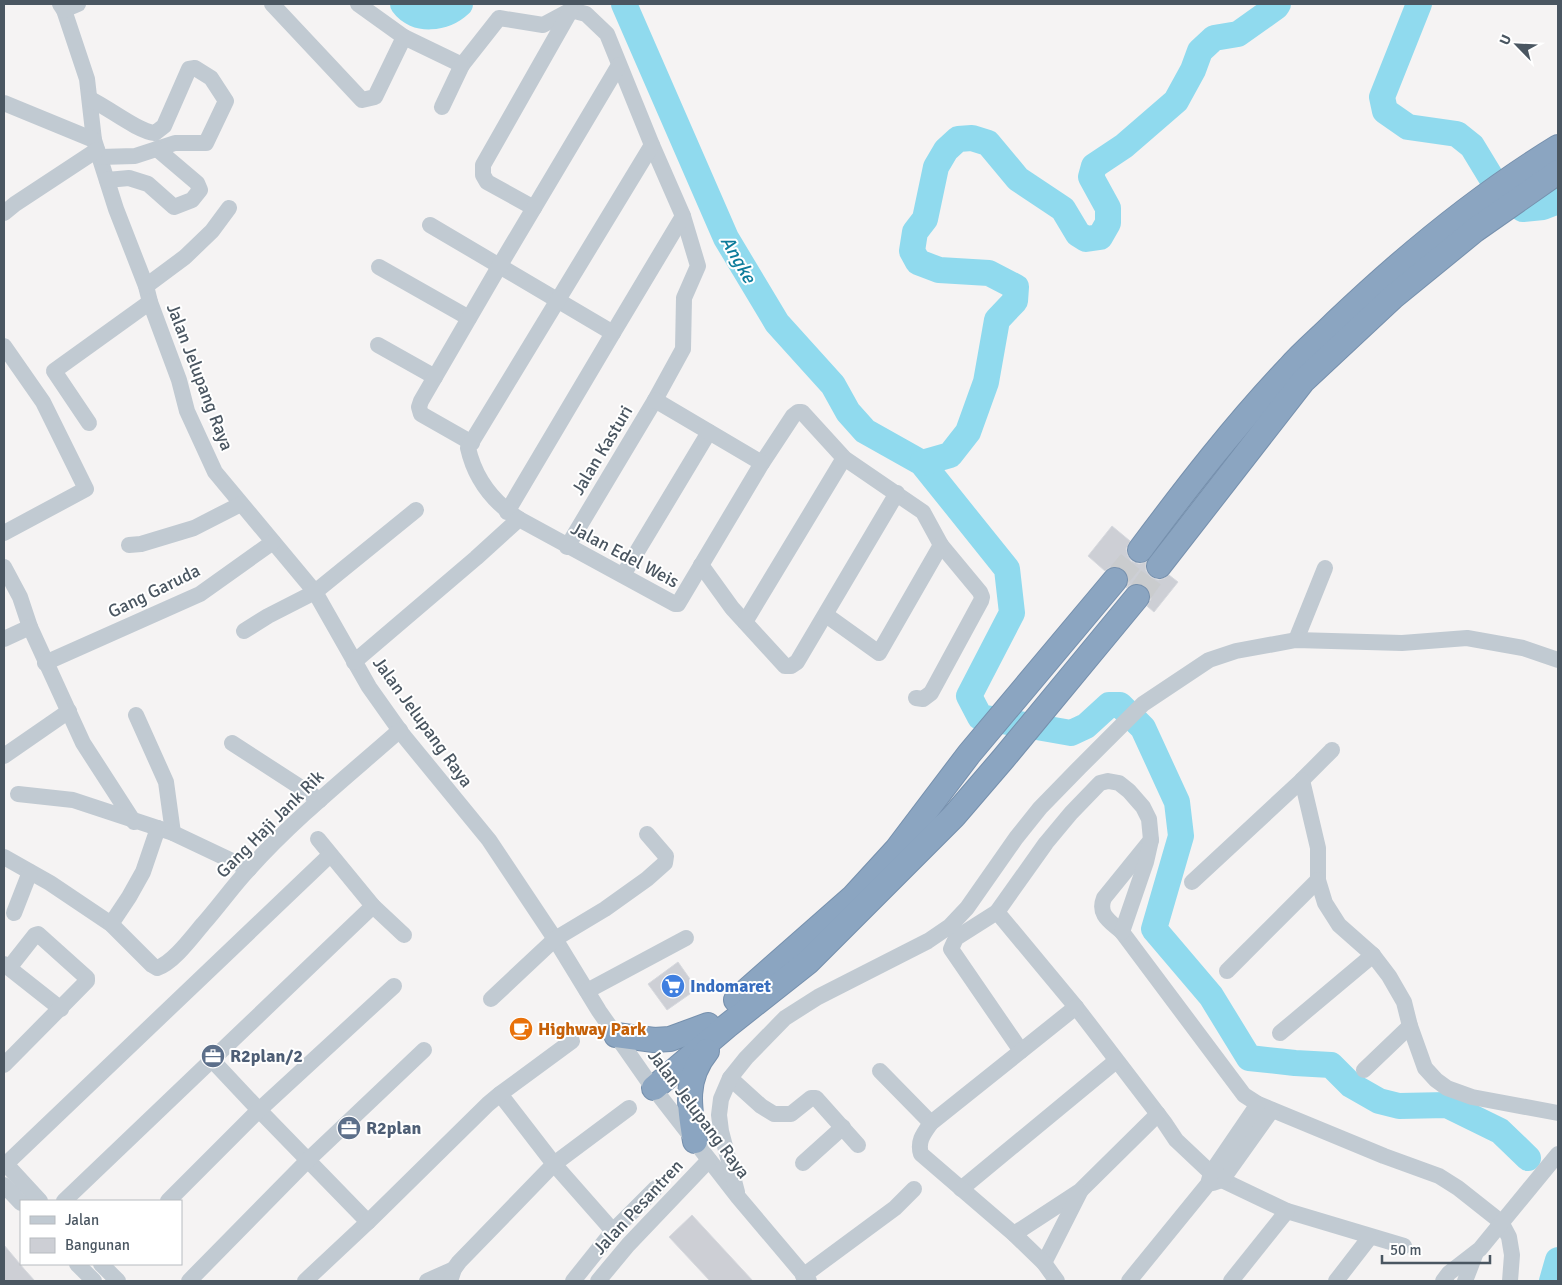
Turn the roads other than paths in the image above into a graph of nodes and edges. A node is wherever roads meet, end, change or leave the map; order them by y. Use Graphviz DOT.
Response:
graph roads {
  1 [pos="272,4"];
  2 [pos="358,4"];
  3 [pos="68,6"];
  4 [pos="570,10"];
  5 [pos="404,38"];
  6 [pos="462,65"];
  7 [pos="619,65"];
  8 [pos="90,99"];
  9 [pos="4,103"];
  10 [pos="442,107"];
  11 [pos="1558,140"];
  12 [pos="652,145"];
  13 [pos="97,149"];
  14 [pos="157,149"];
  15 [pos="1544,156"];
  16 [pos="1558,172"];
  17 [pos="107,180"];
  18 [pos="229,208"];
  19 [pos="534,208"];
  20 [pos="4,213"];
  21 [pos="683,216"];
  22 [pos="430,225"];
  23 [pos="1465,225"];
  24 [pos="500,265"];
  25 [pos="379,266"];
  26 [pos="146,286"];
  27 [pos="150,302"];
  28 [pos="558,302"];
  29 [pos="469,318"];
  30 [pos="613,332"];
  31 [pos="378,344"];
  32 [pos="4,347"];
  33 [pos="435,377"];
  34 [pos="655,400"];
  35 [pos="89,423"];
  36 [pos="710,432"];
  37 [pos="472,443"];
  38 [pos="844,458"];
  39 [pos="762,462"];
  40 [pos="897,493"];
  41 [pos="241,504"];
  42 [pos="416,510"];
  43 [pos="513,516"];
  44 [pos="4,533"];
  45 [pos="272,542"];
  46 [pos="129,545"];
  47 [pos="941,545"];
  48 [pos="568,547"];
  49 [pos="1140,550"];
  50 [pos="701,565"];
  51 [pos="1160,566"];
  52 [pos="4,568"];
  53 [pos="1325,568"];
  54 [pos="623,575"];
  55 [pos="1116,580"];
  56 [pos="315,592"];
  57 [pos="1137,597"];
  58 [pos="826,615"];
  59 [pos="745,622"];
  60 [pos="30,627"];
  61 [pos="244,631"];
  62 [pos="4,639"];
  63 [pos="1296,640"];
  64 [pos="1558,660"];
  65 [pos="354,662"];
  66 [pos="46,663"];
  67 [pos="916,698"];
  68 [pos="69,711"];
  69 [pos="136,715"];
  70 [pos="400,730"];
  71 [pos="232,743"];
  72 [pos="1332,750"];
  73 [pos="4,756"];
  74 [pos="1302,780"];
  75 [pos="18,794"];
  76 [pos="320,800"];
  77 [pos="134,822"];
  78 [pos="166,831"];
  79 [pos="646,834"];
  80 [pos="318,839"];
  81 [pos="1151,840"];
  82 [pos="330,855"];
  83 [pos="4,857"];
  84 [pos="249,869"];
  85 [pos="30,872"];
  86 [pos="1318,880"];
  87 [pos="1192,882"];
  88 [pos="373,906"];
  89 [pos="997,912"];
  90 [pos="14,913"];
  91 [pos="111,924"];
  92 [pos="1122,932"];
  93 [pos="404,935"];
  94 [pos="686,938"];
  95 [pos="555,939"];
  96 [pos="1373,955"];
  97 [pos="6,966"];
  98 [pos="1228,971"];
  99 [pos="394,986"];
  100 [pos="587,992"];
  101 [pos="492,999"];
  102 [pos="1076,1007"];
  103 [pos="61,1009"];
  104 [pos="717,1025"];
  105 [pos="1410,1026"];
  106 [pos="1280,1033"];
  107 [pos="616,1035"];
  108 [pos="572,1041"];
  109 [pos="424,1050"];
  110 [pos="1021,1051"];
  111 [pos="212,1060"];
  112 [pos="1116,1061"];
  113 [pos="4,1065"];
  114 [pos="1364,1070"];
  115 [pos="880,1071"];
  116 [pos="730,1078"];
  117 [pos="651,1084"];
  118 [pos="500,1094"];
  119 [pos="1265,1107"];
  120 [pos="629,1108"];
  121 [pos="259,1110"];
  122 [pos="1558,1113"];
  123 [pos="1158,1114"];
  124 [pos="931,1123"];
  125 [pos="842,1127"];
  126 [pos="695,1141"];
  127 [pos="858,1145"];
  128 [pos="1557,1156"];
  129 [pos="308,1160"];
  130 [pos="709,1160"];
  131 [pos="5,1163"];
  132 [pos="803,1163"];
  133 [pos="554,1164"];
  134 [pos="1213,1179"];
  135 [pos="4,1184"];
  136 [pos="656,1188"];
  137 [pos="914,1189"];
  138 [pos="960,1189"];
  139 [pos="1080,1192"];
  140 [pos="738,1197"];
  141 [pos="30,1200"];
  142 [pos="65,1200"];
  143 [pos="169,1200"];
  144 [pos="1287,1211"];
  145 [pos="368,1222"];
  146 [pos="1501,1222"];
  147 [pos="613,1231"];
  148 [pos="1014,1234"];
  149 [pos="1370,1237"];
  150 [pos="1404,1246"];
  151 [pos="1474,1255"];
  152 [pos="1044,1263"];
  153 [pos="79,1265"];
  154 [pos="104,1265"];
  155 [pos="452,1275"];
  156 [pos="1446,1277"];
  157 [pos="806,1278"];
  158 [pos="1466,1280"];
  159 [pos="94,1281"];
  160 [pos="118,1281"];
  161 [pos="188,1281"];
  162 [pos="305,1281"];
  163 [pos="427,1281"];
  164 [pos="573,1281"];
  165 [pos="598,1281"];
  166 [pos="1057,1281"];
  167 [pos="1129,1281"];
  168 [pos="1232,1281"];
  169 [pos="1336,1281"];
  170 [pos="1510,1281"];
  1 -- 5 [label="street"];
  2 -- 5 [label="street"];
  3 -- 8 [label="street, Jalan Jelupang Raya"];
  4 -- 6 [label="street"];
  4 -- 7 [label="street, Jalan Kasturi"];
  4 -- 19 [label="street"];
  5 -- 6 [label="street"];
  6 -- 10 [label="street"];
  7 -- 12 [label="street, Jalan Kasturi"];
  7 -- 19 [label="street"];
  8 -- 13 [label="street, Jalan Jelupang Raya"];
  8 -- 14 [label="street"];
  9 -- 13 [label="street"];
  11 -- 15 [label="highway"];
  12 -- 21 [label="street, Jalan Kasturi"];
  12 -- 28 [label="street"];
  13 -- 14 [label="street"];
  13 -- 17 [label="street, Jalan Jelupang Raya"];
  13 -- 20 [label="street"];
  14 -- 17 [label="street"];
  15 -- 23 [label="highway"];
  16 -- 23 [label="highway"];
  17 -- 26 [label="street, Jalan Jelupang Raya"];
  18 -- 26 [label="street"];
  19 -- 24 [label="street"];
  21 -- 30 [label="street"];
  21 -- 34 [label="street, Jalan Kasturi"];
  22 -- 24 [label="street"];
  23 -- 49 [label="highway"];
  23 -- 51 [label="highway"];
  24 -- 28 [label="street"];
  24 -- 29 [label="street"];
  25 -- 29 [label="street"];
  26 -- 27 [label="street, Jalan Jelupang Raya"];
  27 -- 35 [label="street"];
  27 -- 41 [label="street, Jalan Jelupang Raya"];
  28 -- 30 [label="street"];
  28 -- 37 [label="street"];
  29 -- 33 [label="street"];
  30 -- 43 [label="street"];
  31 -- 33 [label="street"];
  32 -- 44 [label="street"];
  33 -- 37 [label="street"];
  34 -- 36 [label="street"];
  34 -- 48 [label="street, Jalan Kasturi"];
  36 -- 39 [label="street"];
  36 -- 54 [label="street"];
  37 -- 43 [label="street, Jalan Edel Weis"];
  38 -- 39 [label="street, Jalan Edel Weis"];
  38 -- 40 [label="street"];
  38 -- 59 [label="street"];
  39 -- 50 [label="street, Jalan Edel Weis"];
  40 -- 47 [label="street"];
  40 -- 58 [label="street"];
  41 -- 45 [label="street, Jalan Jelupang Raya"];
  41 -- 46 [label="street"];
  42 -- 56 [label="street"];
  43 -- 48 [label="street, Jalan Edel Weis"];
  43 -- 65 [label="street"];
  45 -- 56 [label="street, Jalan Jelupang Raya"];
  45 -- 66 [label="street, Gang Garuda"];
  47 -- 58 [label="street"];
  47 -- 67 [label="street"];
  48 -- 54 [label="street, Jalan Edel Weis"];
  50 -- 54 [label="street, Jalan Edel Weis"];
  50 -- 59 [label="street"];
  52 -- 60 [label="street"];
  53 -- 63 [label="street"];
  55 -- 104 [label="highway"];
  56 -- 61 [label="street"];
  56 -- 65 [label="street, Jalan Jelupang Raya"];
  57 -- 104 [label="highway"];
  58 -- 59 [label="street"];
  60 -- 62 [label="street"];
  60 -- 66 [label="street"];
  63 -- 64 [label="street"];
  63 -- 116 [label="street"];
  65 -- 70 [label="street, Jalan Jelupang Raya"];
  66 -- 68 [label="street"];
  68 -- 73 [label="street"];
  68 -- 77 [label="street"];
  69 -- 78 [label="street"];
  70 -- 76 [label="street, Gang Haji Jank Rik"];
  70 -- 95 [label="street, Jalan Jelupang Raya"];
  71 -- 76 [label="street"];
  72 -- 74 [label="street"];
  74 -- 86 [label="street"];
  74 -- 87 [label="street"];
  75 -- 77 [label="street"];
  76 -- 84 [label="street, Gang Haji Jank Rik"];
  77 -- 78 [label="street"];
  78 -- 84 [label="street"];
  78 -- 91 [label="street"];
  79 -- 95 [label="street"];
  80 -- 82 [label="street"];
  81 -- 89 [label="street"];
  81 -- 92 [label="street"];
  81 -- 92 [label="street"];
  82 -- 88 [label="street"];
  82 -- 131 [label="street"];
  83 -- 85 [label="street"];
  84 -- 91 [label="street, Gang Haji Jank Rik"];
  85 -- 90 [label="street"];
  85 -- 91 [label="street"];
  86 -- 96 [label="street"];
  86 -- 98 [label="street"];
  88 -- 93 [label="street"];
  88 -- 111 [label="street"];
  89 -- 102 [label="street"];
  89 -- 110 [label="street"];
  92 -- 119 [label="street"];
  94 -- 100 [label="street"];
  95 -- 100 [label="street, Jalan Jelupang Raya"];
  95 -- 101 [label="street"];
  96 -- 105 [label="street"];
  96 -- 106 [label="street"];
  97 -- 103 [label="street"];
  97 -- 103 [label="street"];
  99 -- 121 [label="street"];
  100 -- 107 [label="street, Jalan Jelupang Raya"];
  102 -- 110 [label="street"];
  102 -- 112 [label="street"];
  103 -- 113 [label="street"];
  104 -- 107 [label="highway"];
  104 -- 117 [label="highway"];
  104 -- 126 [label="highway"];
  105 -- 114 [label="street"];
  105 -- 122 [label="street"];
  107 -- 117 [label="street, Jalan Jelupang Raya"];
  108 -- 118 [label="street"];
  109 -- 129 [label="street"];
  110 -- 124 [label="street"];
  111 -- 121 [label="street"];
  111 -- 142 [label="street"];
  112 -- 123 [label="street"];
  112 -- 138 [label="street"];
  115 -- 124 [label="street"];
  116 -- 125 [label="street"];
  116 -- 140 [label="street"];
  117 -- 126 [label="street, Jalan Jelupang Raya"];
  118 -- 133 [label="street"];
  118 -- 145 [label="street"];
  119 -- 134 [label="street"];
  119 -- 146 [label="street"];
  120 -- 133 [label="street"];
  121 -- 129 [label="street"];
  121 -- 143 [label="street"];
  123 -- 134 [label="street"];
  123 -- 139 [label="street"];
  124 -- 138 [label="street"];
  125 -- 127 [label="street"];
  125 -- 132 [label="street"];
  126 -- 130 [label="street, Jalan Jelupang Raya"];
  128 -- 146 [label="street"];
  129 -- 145 [label="street"];
  129 -- 161 [label="street"];
  130 -- 140 [label="street, Jalan Jelupang Raya"];
  130 -- 165 [label="street, Jalan Pesantren"];
  131 -- 141 [label="street"];
  133 -- 147 [label="street"];
  133 -- 155 [label="street"];
  134 -- 144 [label="street"];
  134 -- 167 [label="street"];
  135 -- 141 [label="street"];
  136 -- 147 [label="street"];
  137 -- 157 [label="street"];
  138 -- 148 [label="street"];
  139 -- 148 [label="street"];
  139 -- 152 [label="street"];
  140 -- 157 [label="street, Jalan Jelupang Raya"];
  144 -- 149 [label="street"];
  144 -- 168 [label="street"];
  145 -- 162 [label="street"];
  146 -- 151 [label="street"];
  146 -- 170 [label="street"];
  147 -- 164 [label="street"];
  148 -- 152 [label="street"];
  149 -- 150 [label="street"];
  149 -- 169 [label="street"];
  151 -- 156 [label="street"];
  151 -- 158 [label="street"];
  152 -- 166 [label="street"];
  153 -- 159 [label="street"];
  154 -- 160 [label="street"];
  155 -- 163 [label="street"];
  156 -- 158 [label="street"];
}
